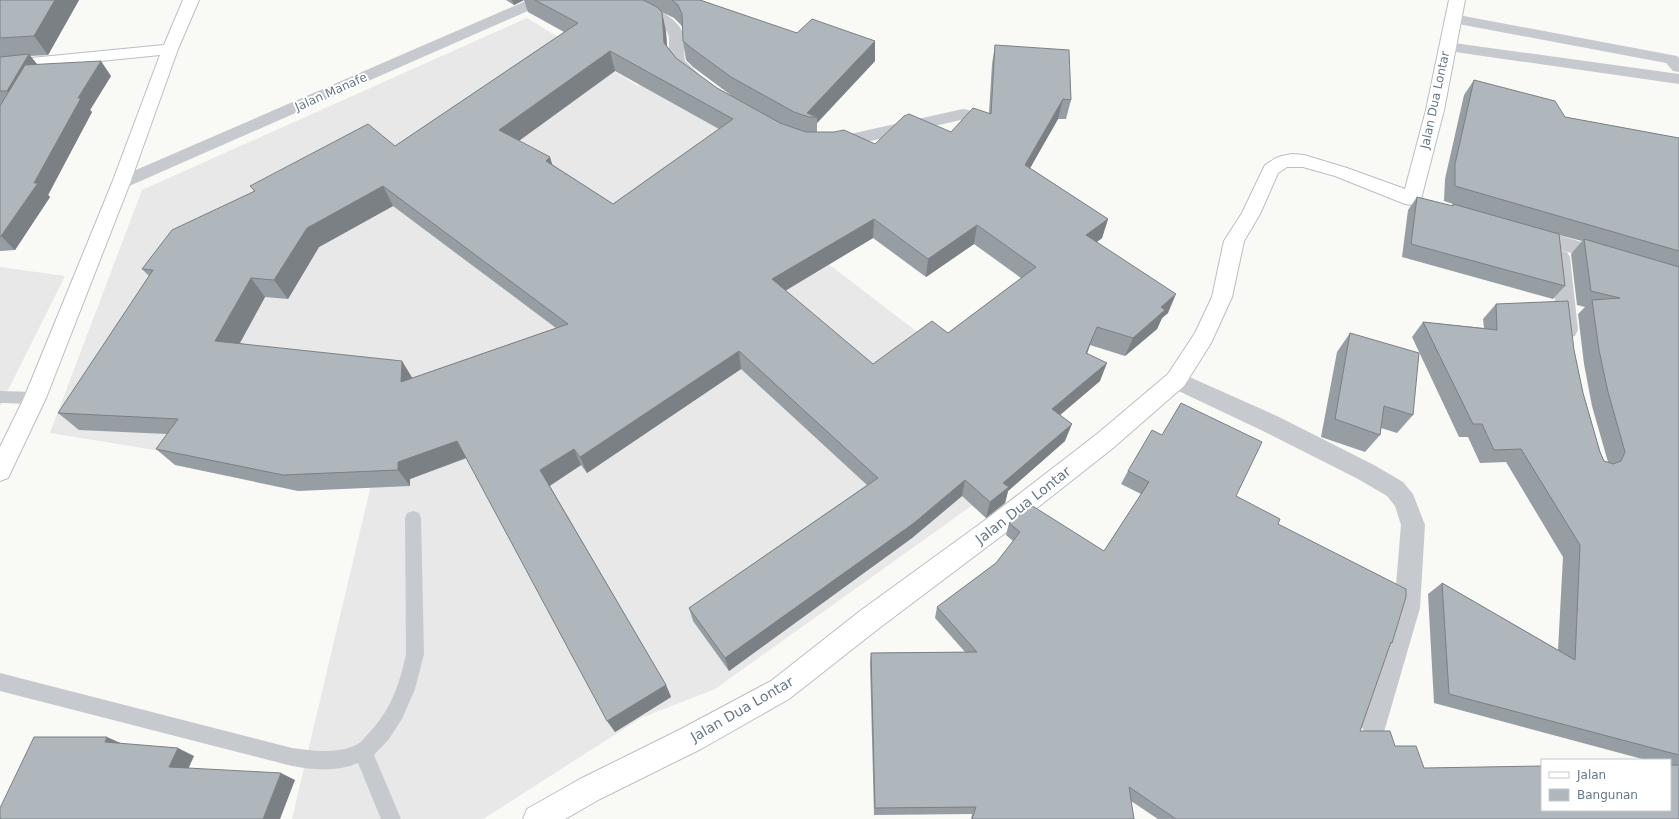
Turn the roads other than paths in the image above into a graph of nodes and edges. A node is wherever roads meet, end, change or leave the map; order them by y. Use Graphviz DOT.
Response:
graph roads {
  1 [pos="191,0"];
  2 [pos="541,0"];
  3 [pos="622,0"];
  4 [pos="1458,0"];
  5 [pos="1453,19"];
  6 [pos="1501,28"];
  7 [pos="1447,47"];
  8 [pos="170,48"];
  9 [pos="1502,54"];
  10 [pos="0,66"];
  11 [pos="1679,67"];
  12 [pos="1679,79"];
  13 [pos="709,89"];
  14 [pos="963,114"];
  15 [pos="813,144"];
  16 [pos="120,183"];
  17 [pos="1514,229"];
  18 [pos="1558,242"];
  19 [pos="1619,260"];
  20 [pos="1570,349"];
  21 [pos="1176,380"];
  22 [pos="0,397"];
  23 [pos="35,398"];
  24 [pos="0,471"];
  25 [pos="413,518"];
  26 [pos="0,682"];
  27 [pos="1374,722"];
  28 [pos="363,752"];
  29 [pos="390,819"];
  30 [pos="537,819"];
  1 -- 8 [label="street"];
  2 -- 16 [label="street, Jalan Manafe"];
  3 -- 13 [label="street"];
  4 -- 5 [label="street, Jalan Dua Lontar"];
  5 -- 6 [label="street"];
  5 -- 7 [label="street, Jalan Dua Lontar"];
  6 -- 9 [label="street"];
  6 -- 11 [label="street"];
  7 -- 9 [label="street"];
  7 -- 21 [label="street, Jalan Dua Lontar"];
  8 -- 10 [label="street"];
  8 -- 16 [label="street"];
  9 -- 12 [label="street"];
  14 -- 15 [label="street"];
  16 -- 23 [label="street"];
  17 -- 18 [label="street"];
  18 -- 19 [label="street"];
  18 -- 20 [label="street"];
  21 -- 27 [label="street"];
  21 -- 30 [label="street, Jalan Dua Lontar"];
  22 -- 23 [label="lane"];
  23 -- 24 [label="street"];
  25 -- 28 [label="lane"];
  26 -- 28 [label="lane"];
  28 -- 29 [label="lane"];
}
